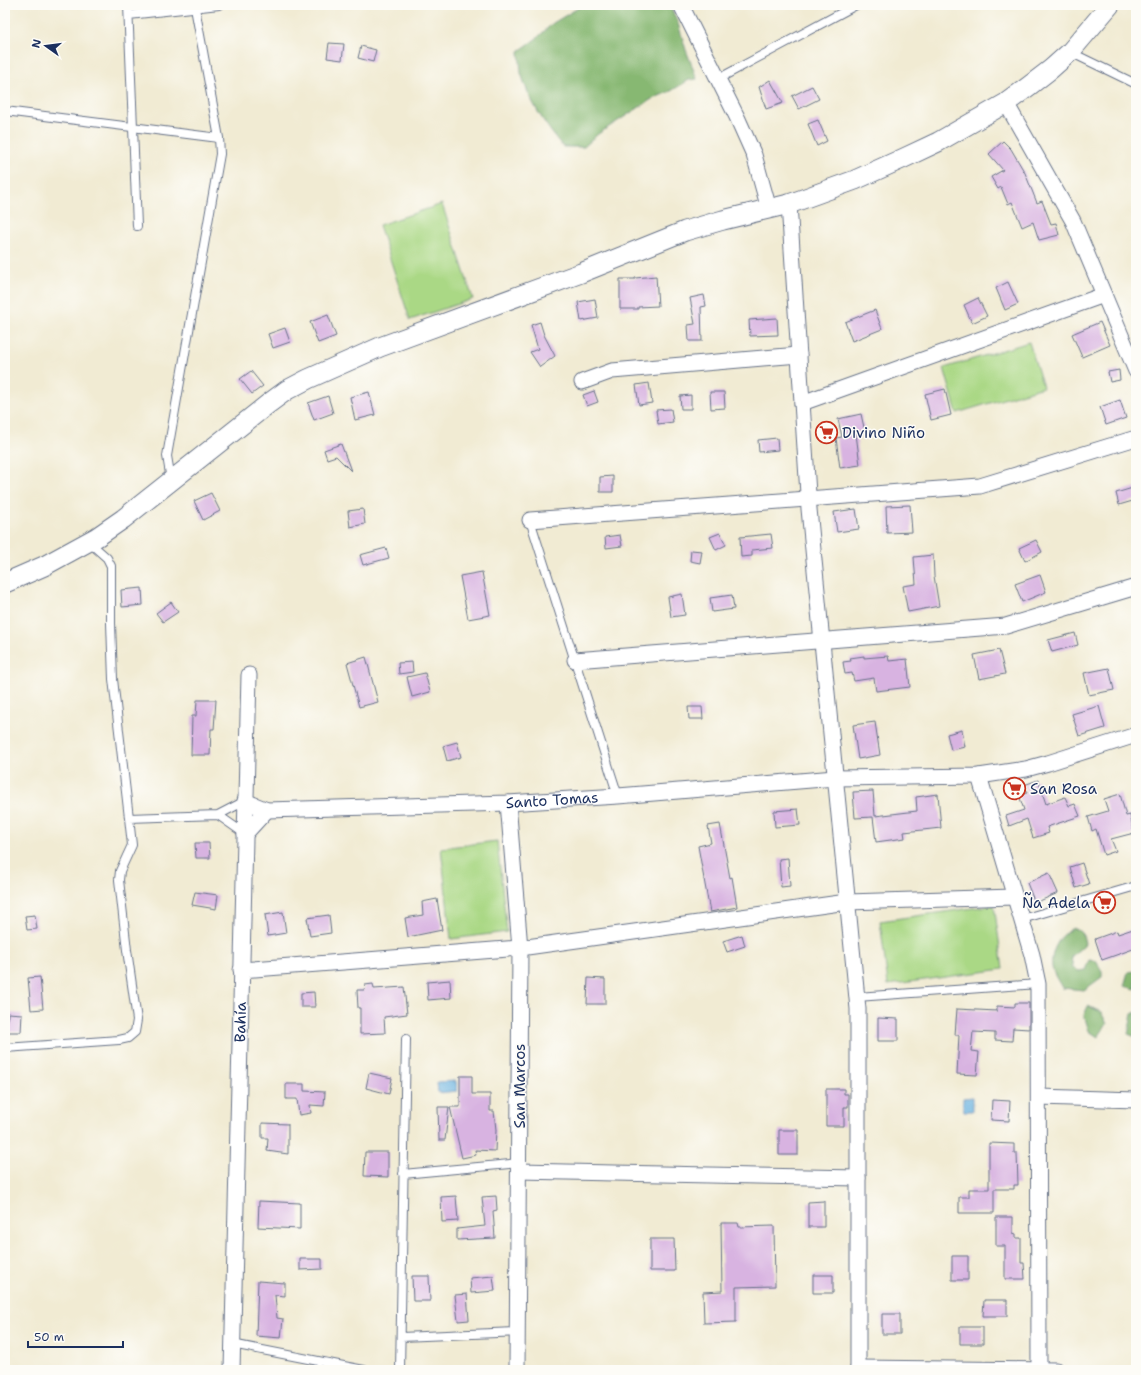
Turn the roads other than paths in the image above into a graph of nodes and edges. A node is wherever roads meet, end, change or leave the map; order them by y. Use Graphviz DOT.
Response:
graph roads {
  1 [pos="128,5"];
  2 [pos="219,5"];
  3 [pos="681,5"];
  4 [pos="856,5"];
  5 [pos="1110,5"];
  6 [pos="195,8"];
  7 [pos="129,15"];
  8 [pos="1070,52"];
  9 [pos="718,79"];
  10 [pos="1136,84"];
  11 [pos="1006,103"];
  12 [pos="5,111"];
  13 [pos="133,127"];
  14 [pos="219,138"];
  15 [pos="789,204"];
  16 [pos="770,209"];
  17 [pos="136,226"];
  18 [pos="1104,295"];
  19 [pos="799,355"];
  20 [pos="1136,371"];
  21 [pos="582,382"];
  22 [pos="802,403"];
  23 [pos="1136,438"];
  24 [pos="171,481"];
  25 [pos="809,499"];
  26 [pos="530,520"];
  27 [pos="88,542"];
  28 [pos="5,583"];
  29 [pos="1136,587"];
  30 [pos="822,640"];
  31 [pos="575,660"];
  32 [pos="248,675"];
  33 [pos="1136,735"];
  34 [pos="979,776"];
  35 [pos="835,778"];
  36 [pos="618,796"];
  37 [pos="245,801"];
  38 [pos="508,803"];
  39 [pos="267,810"];
  40 [pos="218,815"];
  41 [pos="129,818"];
  42 [pos="244,834"];
  43 [pos="1136,886"];
  44 [pos="1014,897"];
  45 [pos="847,902"];
  46 [pos="1022,919"];
  47 [pos="520,948"];
  48 [pos="242,970"];
  49 [pos="1038,984"];
  50 [pos="857,998"];
  51 [pos="406,1039"];
  52 [pos="5,1048"];
  53 [pos="1039,1097"];
  54 [pos="1136,1100"];
  55 [pos="519,1167"];
  56 [pos="404,1174"];
  57 [pos="858,1178"];
  58 [pos="518,1332"];
  59 [pos="401,1337"];
  60 [pos="232,1344"];
  61 [pos="858,1369"];
  62 [pos="232,1370"];
  63 [pos="364,1370"];
  64 [pos="400,1370"];
  65 [pos="517,1370"];
  66 [pos="1039,1370"];
  67 [pos="1056,1370"];
  1 -- 7 [label="lane"];
  2 -- 6 [label="lane"];
  3 -- 9 [label="street"];
  4 -- 9 [label="lane"];
  5 -- 8 [label="street"];
  6 -- 7 [label="lane"];
  6 -- 14 [label="lane"];
  7 -- 13 [label="lane"];
  8 -- 10 [label="lane"];
  8 -- 11 [label="street"];
  9 -- 16 [label="street"];
  11 -- 15 [label="street"];
  11 -- 18 [label="street"];
  12 -- 13 [label="lane"];
  13 -- 14 [label="lane"];
  13 -- 17 [label="lane"];
  14 -- 24 [label="lane"];
  15 -- 16 [label="street"];
  15 -- 19 [label="street"];
  16 -- 24 [label="street"];
  18 -- 20 [label="street"];
  18 -- 22 [label="street"];
  19 -- 21 [label="street"];
  19 -- 22 [label="street"];
  22 -- 25 [label="street"];
  23 -- 25 [label="street"];
  24 -- 27 [label="street"];
  25 -- 26 [label="street"];
  25 -- 30 [label="street"];
  26 -- 31 [label="lane"];
  27 -- 28 [label="street"];
  27 -- 41 [label="lane"];
  29 -- 30 [label="street"];
  30 -- 31 [label="street"];
  30 -- 35 [label="street"];
  31 -- 36 [label="lane"];
  32 -- 37 [label="street, Bahía"];
  33 -- 34 [label="street, Santo Tomas"];
  34 -- 35 [label="street, Santo Tomas"];
  34 -- 44 [label="street"];
  35 -- 36 [label="street, Santo Tomas"];
  35 -- 45 [label="street"];
  36 -- 38 [label="street, Santo Tomas"];
  37 -- 39 [label="street, Santo Tomas"];
  37 -- 40 [label="lane"];
  37 -- 42 [label="street, Bahía"];
  38 -- 39 [label="street, Santo Tomas"];
  38 -- 47 [label="street, San Marcos"];
  39 -- 42 [label="street"];
  40 -- 41 [label="lane"];
  40 -- 42 [label="lane"];
  41 -- 52 [label="lane"];
  42 -- 48 [label="street, Bahía"];
  43 -- 46 [label="lane"];
  44 -- 45 [label="street"];
  44 -- 46 [label="street"];
  45 -- 47 [label="street"];
  45 -- 50 [label="street"];
  46 -- 49 [label="street"];
  47 -- 48 [label="street"];
  47 -- 55 [label="street, San Marcos"];
  48 -- 60 [label="street, Bahía"];
  49 -- 50 [label="lane"];
  49 -- 53 [label="street"];
  50 -- 57 [label="street"];
  51 -- 56 [label="lane"];
  53 -- 54 [label="street"];
  53 -- 66 [label="street"];
  55 -- 56 [label="lane"];
  55 -- 57 [label="street"];
  55 -- 58 [label="street, San Marcos"];
  56 -- 59 [label="lane"];
  57 -- 61 [label="street"];
  58 -- 59 [label="lane"];
  58 -- 65 [label="street, San Marcos"];
  59 -- 64 [label="lane"];
  60 -- 62 [label="street, Bahía"];
  60 -- 63 [label="lane"];
  61 -- 66 [label="street"];
  66 -- 67 [label="street"];
}
